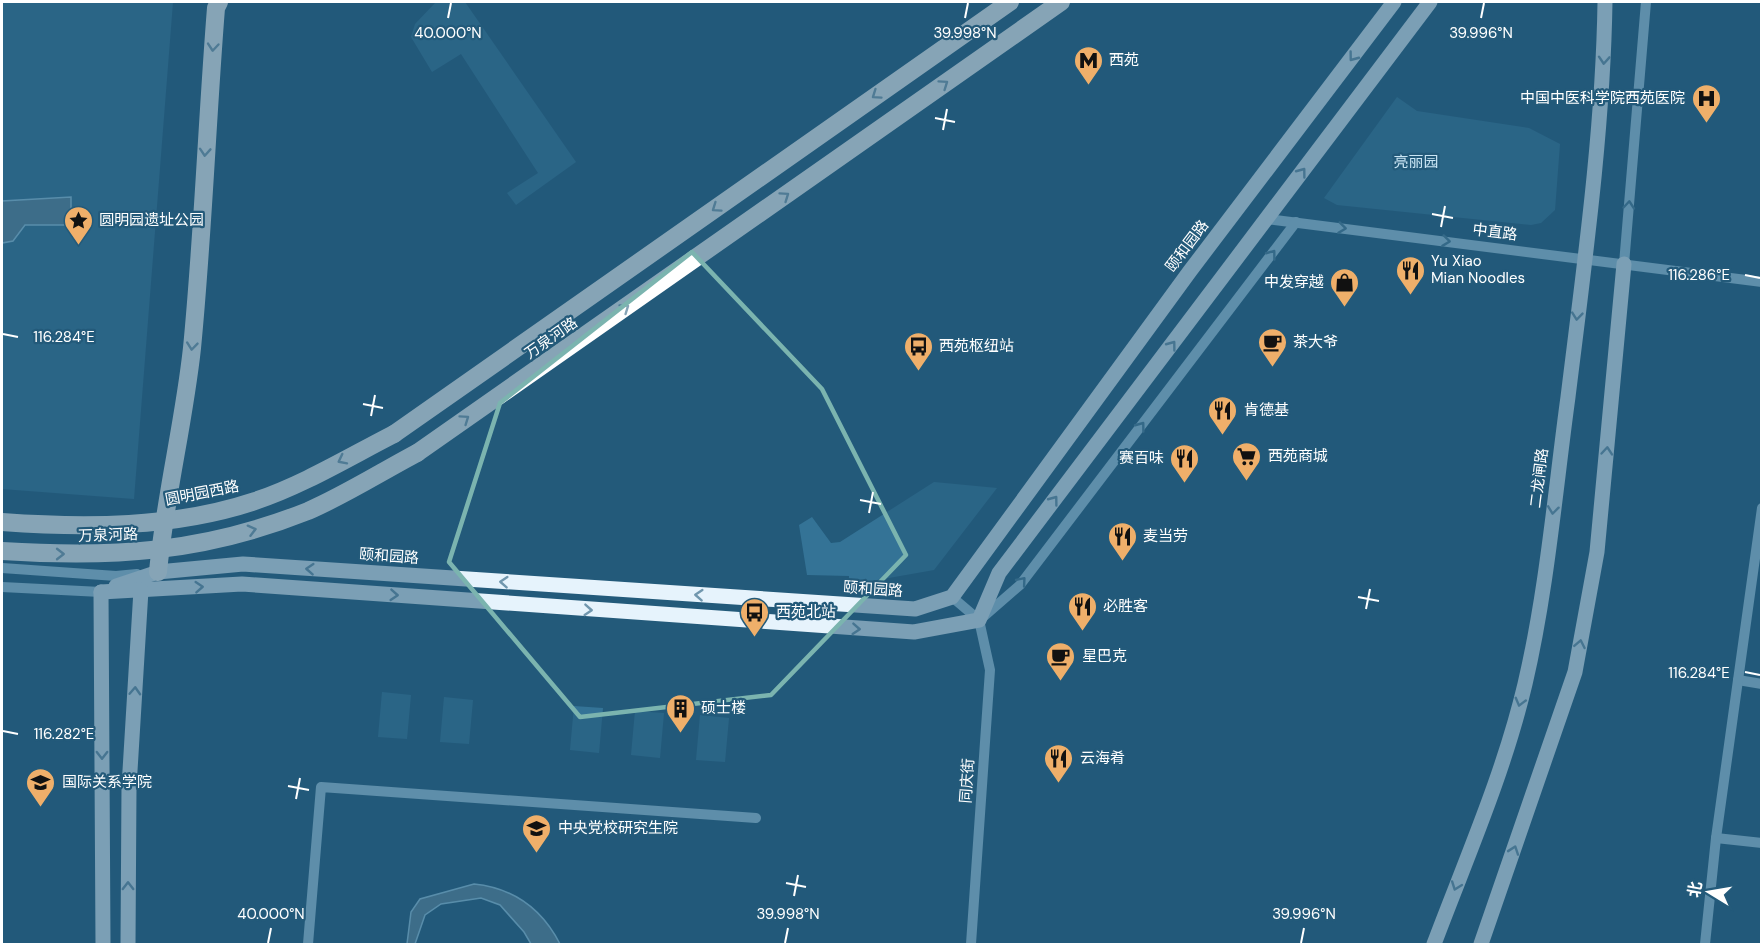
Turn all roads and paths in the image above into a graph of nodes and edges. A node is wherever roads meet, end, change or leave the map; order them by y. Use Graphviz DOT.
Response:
graph roads {
  1 [pos="219,2"];
  2 [pos="1010,2"];
  3 [pos="1061,2"];
  4 [pos="1394,2"];
  5 [pos="1430,2"];
  6 [pos="1605,2"];
  7 [pos="1646,2"];
  8 [pos="1267,219"];
  9 [pos="1296,222"];
  10 [pos="1583,258"];
  11 [pos="1624,264"];
  12 [pos="1761,282"];
  13 [pos="394,434"];
  14 [pos="1761,508"];
  15 [pos="2,522"];
  16 [pos="2,551"];
  17 [pos="2,568"];
  18 [pos="158,572"];
  19 [pos="2,587"];
  20 [pos="141,590"];
  21 [pos="101,592"];
  22 [pos="952,597"];
  23 [pos="979,620"];
  24 [pos="1738,680"];
  25 [pos="1761,684"];
  26 [pos="756,818"];
  27 [pos="1716,838"];
  28 [pos="1761,843"];
  29 [pos="103,945"];
  30 [pos="128,945"];
  31 [pos="308,945"];
  32 [pos="971,945"];
  33 [pos="1434,945"];
  34 [pos="1481,945"];
  35 [pos="1705,945"];
  1 -- 18 [label="highway, one-way"];
  2 -- 13 [label="highway, 万泉河路, one-way"];
  16 -- 3 [label="highway, 万泉河路, one-way, bridge"];
  4 -- 22 [label="main road, 颐和园路, one-way"];
  8 -- 5 [label="main road, one-way"];
  6 -- 10 [label="main road, 二龙闸路, one-way"];
  11 -- 7 [label="street, one-way"];
  8 -- 9 [label="street, 中直路"];
  23 -- 8 [label="main road, one-way"];
  9 -- 10 [label="street, 中直路, one-way"];
  23 -- 9 [label="street, one-way"];
  10 -- 11 [label="street, 中直路"];
  10 -- 33 [label="main road, 二龙闸路, one-way"];
  11 -- 12 [label="street"];
  34 -- 11 [label="main road, one-way"];
  13 -- 15 [label="highway, 圆明园西路, one-way, bridge"];
  14 -- 24 [label="street"];
  17 -- 18 [label="street"];
  18 -- 20 [label="main road"];
  18 -- 21 [label="main road, 颐和园路"];
  22 -- 18 [label="main road, 颐和园路, one-way"];
  19 -- 21 [label="street"];
  20 -- 21 [label="main road"];
  20 -- 23 [label="main road, one-way"];
  30 -- 20 [label="main road, one-way"];
  21 -- 29 [label="main road, one-way"];
  22 -- 23 [label="street"];
  23 -- 32 [label="street, 同庆街"];
  24 -- 25 [label="street"];
  24 -- 27 [label="street"];
  26 -- 31 [label="street"];
  27 -- 28 [label="street"];
  27 -- 35 [label="street"];
}
